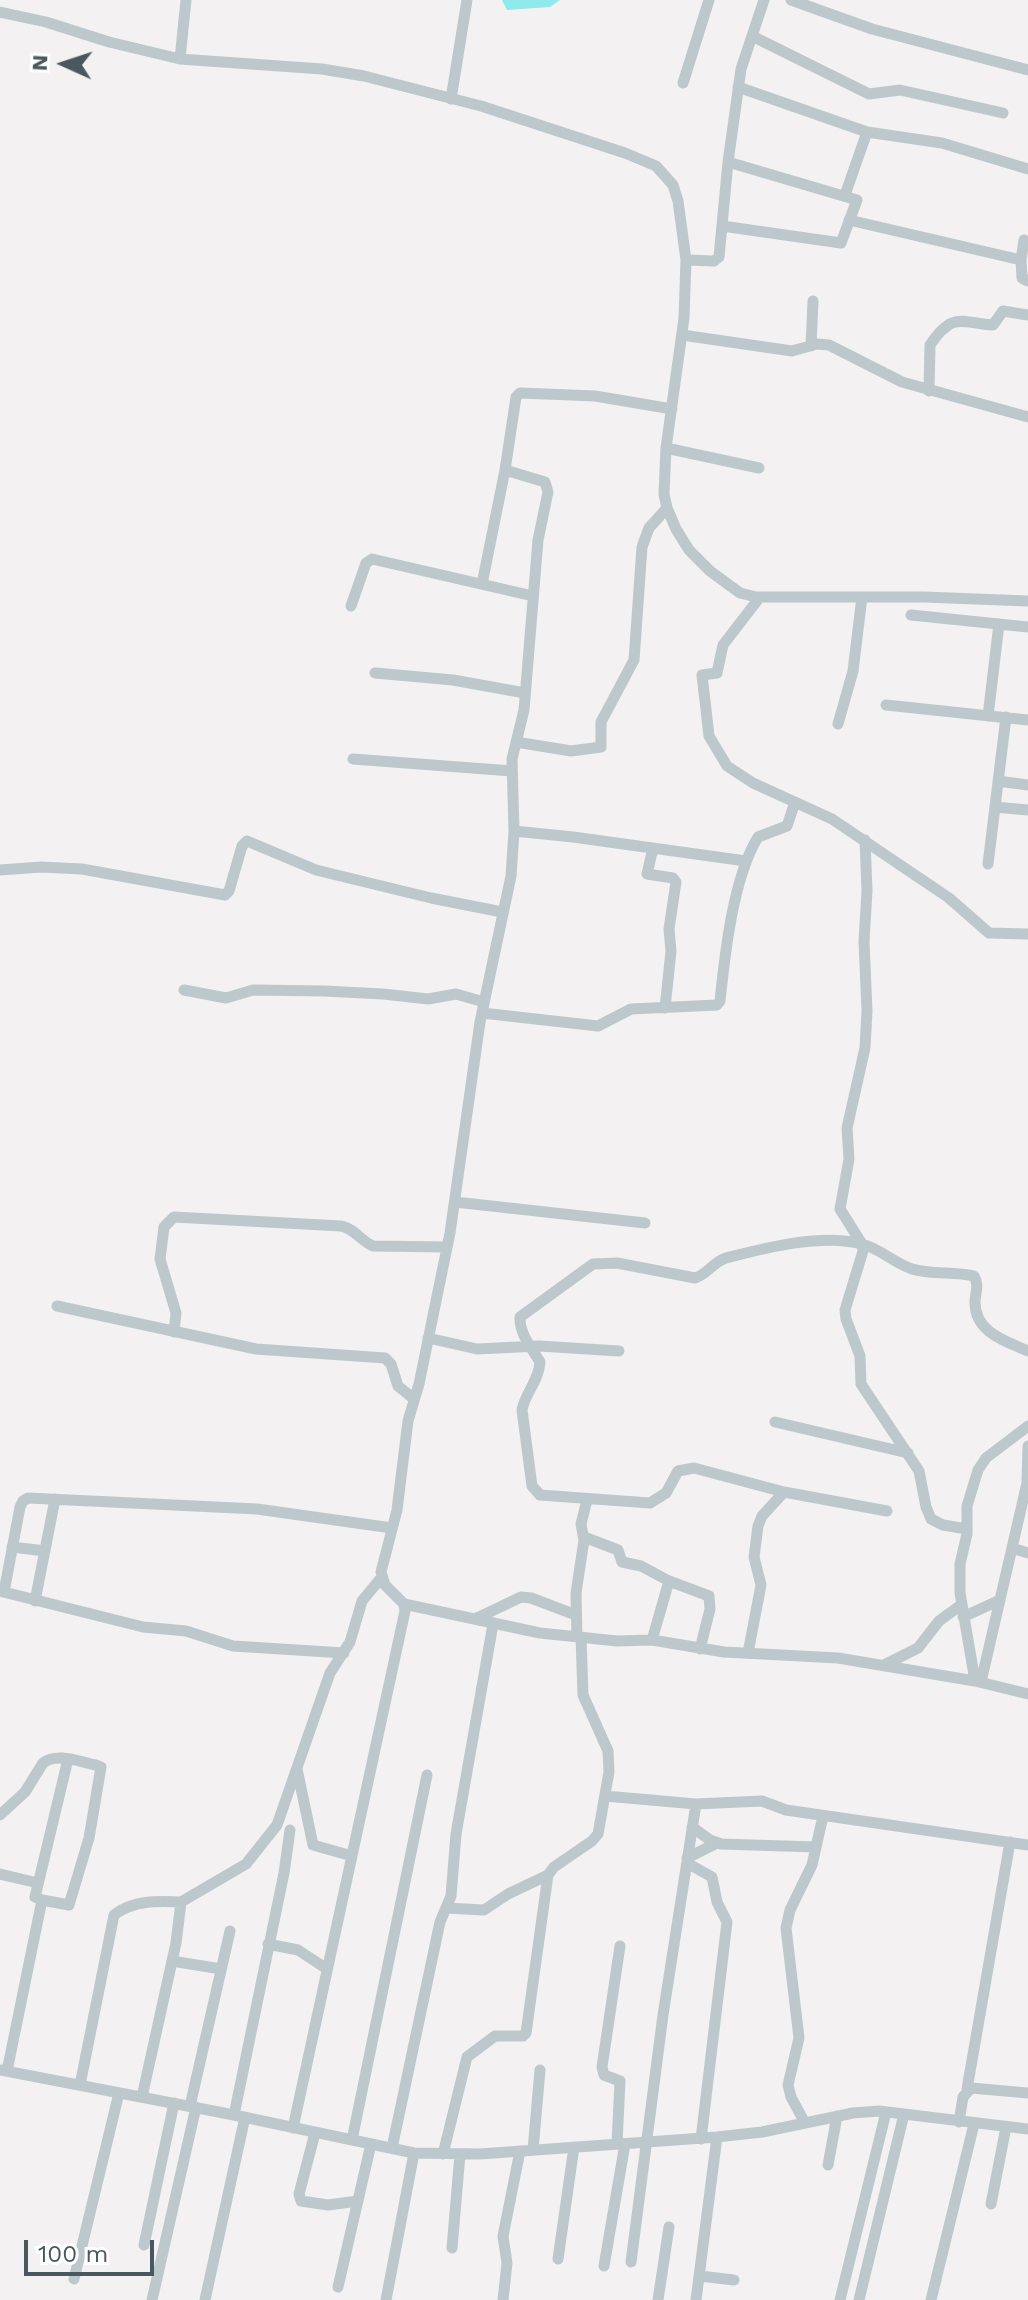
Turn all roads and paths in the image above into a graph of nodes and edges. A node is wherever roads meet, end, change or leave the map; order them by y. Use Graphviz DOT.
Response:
graph roads {
  1 [pos="186,0"];
  2 [pos="467,0"];
  3 [pos="709,0"];
  4 [pos="764,0"];
  5 [pos="791,0"];
  6 [pos="0,12"];
  7 [pos="752,36"];
  8 [pos="180,59"];
  9 [pos="1028,70"];
  10 [pos="683,83"];
  11 [pos="738,87"];
  12 [pos="451,99"];
  13 [pos="1003,113"];
  14 [pos="867,132"];
  15 [pos="728,162"];
  16 [pos="1028,169"];
  17 [pos="845,195"];
  18 [pos="849,220"];
  19 [pos="722,226"];
  20 [pos="1024,240"];
  21 [pos="686,260"];
  22 [pos="1021,260"];
  23 [pos="1028,281"];
  24 [pos="813,301"];
  25 [pos="1028,315"];
  26 [pos="682,335"];
  27 [pos="811,346"];
  28 [pos="929,391"];
  29 [pos="672,409"];
  30 [pos="1028,417"];
  31 [pos="666,448"];
  32 [pos="759,468"];
  33 [pos="505,470"];
  34 [pos="667,508"];
  35 [pos="482,584"];
  36 [pos="533,596"];
  37 [pos="760,597"];
  38 [pos="862,597"];
  39 [pos="1028,601"];
  40 [pos="351,606"];
  41 [pos="911,615"];
  42 [pos="999,624"];
  43 [pos="1028,627"];
  44 [pos="375,673"];
  45 [pos="525,693"];
  46 [pos="886,705"];
  47 [pos="988,716"];
  48 [pos="1006,717"];
  49 [pos="1028,720"];
  50 [pos="838,724"];
  51 [pos="516,742"];
  52 [pos="353,759"];
  53 [pos="512,771"];
  54 [pos="998,781"];
  55 [pos="1028,785"];
  56 [pos="795,802"];
  57 [pos="995,807"];
  58 [pos="1028,810"];
  59 [pos="514,831"];
  60 [pos="865,840"];
  61 [pos="653,848"];
  62 [pos="746,861"];
  63 [pos="988,864"];
  64 [pos="0,870"];
  65 [pos="502,912"];
  66 [pos="1028,934"];
  67 [pos="184,990"];
  68 [pos="483,1008"];
  69 [pos="665,1008"];
  70 [pos="455,1202"];
  71 [pos="645,1223"];
  72 [pos="862,1244"];
  73 [pos="447,1247"];
  74 [pos="57,1306"];
  75 [pos="174,1332"];
  76 [pos="428,1338"];
  77 [pos="530,1347"];
  78 [pos="619,1351"];
  79 [pos="1028,1351"];
  80 [pos="414,1399"];
  81 [pos="775,1422"];
  82 [pos="1028,1426"];
  83 [pos="1028,1446"];
  84 [pos="908,1453"];
  85 [pos="1027,1483"];
  86 [pos="784,1492"];
  87 [pos="55,1499"];
  88 [pos="587,1500"];
  89 [pos="887,1511"];
  90 [pos="392,1528"];
  91 [pos="967,1529"];
  92 [pos="584,1537"];
  93 [pos="12,1547"];
  94 [pos="1012,1548"];
  95 [pos="45,1551"];
  96 [pos="1028,1553"];
  97 [pos="381,1578"];
  98 [pos="669,1581"];
  99 [pos="2,1592"];
  100 [pos="1000,1600"];
  101 [pos="35,1601"];
  102 [pos="404,1604"];
  103 [pos="962,1611"];
  104 [pos="576,1615"];
  105 [pos="475,1620"];
  106 [pos="493,1624"];
  107 [pos="579,1637"];
  108 [pos="652,1640"];
  109 [pos="700,1649"];
  110 [pos="344,1653"];
  111 [pos="748,1653"];
  112 [pos="885,1665"];
  113 [pos="978,1682"];
  114 [pos="1028,1694"];
  115 [pos="68,1759"];
  116 [pos="297,1768"];
  117 [pos="427,1775"];
  118 [pos="605,1796"];
  119 [pos="696,1804"];
  120 [pos="0,1815"];
  121 [pos="823,1816"];
  122 [pos="311,1827"];
  123 [pos="692,1827"];
  124 [pos="290,1830"];
  125 [pos="271,1834"];
  126 [pos="1010,1842"];
  127 [pos="717,1843"];
  128 [pos="1028,1845"];
  129 [pos="816,1847"];
  130 [pos="352,1856"];
  131 [pos="687,1861"];
  132 [pos="0,1874"];
  133 [pos="548,1875"];
  134 [pos="38,1883"];
  135 [pos="42,1900"];
  136 [pos="181,1902"];
  137 [pos="446,1908"];
  138 [pos="230,1931"];
  139 [pos="268,1944"];
  140 [pos="620,1946"];
  141 [pos="172,1961"];
  142 [pos="221,1969"];
  143 [pos="327,1969"];
  144 [pos="540,2070"];
  145 [pos="3,2071"];
  146 [pos="80,2085"];
  147 [pos="967,2089"];
  148 [pos="119,2093"];
  149 [pos="1028,2093"];
  150 [pos="142,2097"];
  151 [pos="174,2103"];
  152 [pos="193,2107"];
  153 [pos="886,2112"];
  154 [pos="904,2114"];
  155 [pos="239,2116"];
  156 [pos="837,2116"];
  157 [pos="959,2122"];
  158 [pos="805,2123"];
  159 [pos="974,2124"];
  160 [pos="1006,2127"];
  161 [pos="293,2128"];
  162 [pos="1028,2129"];
  163 [pos="315,2133"];
  164 [pos="717,2137"];
  165 [pos="701,2139"];
  166 [pos="352,2140"];
  167 [pos="648,2142"];
  168 [pos="371,2144"];
  169 [pos="621,2144"];
  170 [pos="574,2147"];
  171 [pos="392,2148"];
  172 [pos="533,2150"];
  173 [pos="520,2151"];
  174 [pos="414,2153"];
  175 [pos="443,2154"];
  176 [pos="460,2154"];
  177 [pos="828,2165"];
  178 [pos="358,2201"];
  179 [pos="991,2204"];
  180 [pos="669,2227"];
  181 [pos="144,2245"];
  182 [pos="452,2248"];
  183 [pos="558,2259"];
  184 [pos="631,2262"];
  185 [pos="604,2266"];
  186 [pos="700,2276"];
  187 [pos="74,2279"];
  188 [pos="734,2280"];
  189 [pos="338,2287"];
  190 [pos="152,2300"];
  191 [pos="205,2300"];
  192 [pos="386,2300"];
  193 [pos="503,2300"];
  194 [pos="658,2300"];
  195 [pos="696,2300"];
  196 [pos="840,2300"];
  197 [pos="859,2300"];
  198 [pos="931,2300"];
  1 -- 8 [label="street"];
  2 -- 12 [label="street"];
  3 -- 10 [label="street"];
  4 -- 7 [label="street"];
  5 -- 9 [label="street"];
  6 -- 8 [label="street"];
  7 -- 11 [label="street"];
  7 -- 13 [label="street"];
  8 -- 12 [label="street"];
  11 -- 14 [label="street"];
  11 -- 15 [label="street"];
  12 -- 21 [label="street"];
  14 -- 16 [label="street"];
  14 -- 17 [label="street"];
  15 -- 17 [label="street"];
  15 -- 19 [label="street"];
  17 -- 18 [label="street"];
  18 -- 19 [label="street"];
  18 -- 22 [label="street"];
  19 -- 21 [label="street"];
  20 -- 22 [label="street"];
  21 -- 26 [label="street"];
  22 -- 23 [label="street"];
  24 -- 27 [label="street"];
  25 -- 28 [label="street"];
  26 -- 27 [label="street"];
  26 -- 29 [label="street"];
  27 -- 28 [label="street"];
  28 -- 30 [label="street"];
  29 -- 31 [label="street"];
  29 -- 33 [label="street"];
  31 -- 32 [label="street"];
  31 -- 34 [label="street"];
  33 -- 35 [label="street"];
  33 -- 36 [label="street"];
  34 -- 37 [label="street"];
  34 -- 51 [label="street"];
  35 -- 36 [label="street"];
  35 -- 40 [label="street"];
  36 -- 45 [label="street"];
  37 -- 38 [label="street"];
  37 -- 56 [label="street"];
  38 -- 39 [label="street"];
  38 -- 50 [label="street"];
  41 -- 42 [label="street"];
  42 -- 43 [label="street"];
  42 -- 47 [label="street"];
  44 -- 45 [label="street"];
  45 -- 51 [label="street"];
  46 -- 47 [label="street"];
  47 -- 48 [label="street"];
  48 -- 49 [label="street"];
  48 -- 54 [label="street"];
  51 -- 53 [label="street"];
  52 -- 53 [label="street"];
  53 -- 59 [label="street"];
  54 -- 55 [label="street"];
  54 -- 57 [label="street"];
  56 -- 60 [label="street"];
  56 -- 62 [label="street"];
  57 -- 58 [label="street"];
  57 -- 63 [label="street"];
  59 -- 61 [label="street"];
  59 -- 65 [label="street"];
  60 -- 66 [label="street"];
  60 -- 72 [label="street"];
  61 -- 62 [label="street"];
  61 -- 69 [label="street"];
  62 -- 69 [label="street"];
  64 -- 65 [label="street"];
  65 -- 68 [label="street"];
  67 -- 68 [label="street"];
  68 -- 69 [label="street"];
  68 -- 70 [label="street"];
  70 -- 71 [label="street"];
  70 -- 73 [label="street"];
  72 -- 77 [label="street"];
  72 -- 79 [label="street"];
  72 -- 84 [label="street"];
  73 -- 75 [label="street"];
  73 -- 76 [label="street"];
  74 -- 75 [label="street"];
  75 -- 80 [label="street"];
  76 -- 77 [label="street"];
  76 -- 80 [label="street"];
  77 -- 78 [label="street"];
  77 -- 88 [label="street"];
  80 -- 90 [label="street"];
  81 -- 84 [label="street"];
  82 -- 91 [label="street"];
  83 -- 85 [label="street"];
  84 -- 91 [label="street"];
  85 -- 94 [label="street"];
  86 -- 88 [label="street"];
  86 -- 89 [label="street"];
  86 -- 111 [label="street"];
  87 -- 90 [label="street"];
  87 -- 93 [label="street"];
  87 -- 95 [label="street"];
  88 -- 92 [label="street"];
  90 -- 97 [label="street"];
  91 -- 103 [label="street"];
  92 -- 98 [label="street"];
  92 -- 104 [label="street"];
  93 -- 95 [label="street"];
  93 -- 99 [label="street"];
  94 -- 96 [label="street"];
  94 -- 100 [label="street"];
  95 -- 101 [label="street"];
  97 -- 102 [label="street"];
  97 -- 110 [label="street"];
  98 -- 108 [label="street"];
  98 -- 109 [label="street"];
  99 -- 101 [label="street"];
  100 -- 103 [label="street"];
  100 -- 113 [label="street"];
  101 -- 110 [label="street"];
  102 -- 105 [label="street"];
  102 -- 130 [label="street"];
  103 -- 112 [label="street"];
  103 -- 113 [label="street"];
  104 -- 105 [label="street"];
  104 -- 107 [label="street"];
  105 -- 106 [label="street"];
  106 -- 107 [label="street"];
  106 -- 137 [label="street"];
  107 -- 108 [label="street"];
  107 -- 118 [label="street"];
  108 -- 109 [label="street"];
  109 -- 111 [label="street"];
  110 -- 116 [label="street"];
  111 -- 112 [label="street"];
  112 -- 113 [label="street"];
  113 -- 114 [label="street"];
  115 -- 120 [label="street"];
  115 -- 134 [label="street"];
  115 -- 135 [label="street"];
  116 -- 122 [label="street"];
  116 -- 125 [label="street"];
  117 -- 166 [label="street"];
  118 -- 119 [label="street"];
  118 -- 133 [label="street"];
  119 -- 121 [label="street"];
  119 -- 123 [label="street"];
  121 -- 126 [label="street"];
  121 -- 129 [label="street"];
  122 -- 124 [label="street"];
  122 -- 130 [label="street"];
  123 -- 127 [label="street"];
  123 -- 131 [label="street"];
  124 -- 125 [label="street"];
  124 -- 139 [label="street"];
  125 -- 136 [label="street"];
  126 -- 128 [label="street"];
  126 -- 147 [label="street"];
  127 -- 129 [label="street"];
  127 -- 131 [label="street"];
  129 -- 158 [label="street"];
  130 -- 143 [label="street"];
  131 -- 165 [label="street"];
  131 -- 167 [label="street"];
  132 -- 134 [label="street"];
  133 -- 137 [label="street"];
  133 -- 175 [label="street"];
  134 -- 135 [label="street"];
  135 -- 145 [label="street"];
  136 -- 141 [label="street"];
  136 -- 146 [label="street"];
  137 -- 171 [label="street"];
  138 -- 142 [label="street"];
  139 -- 143 [label="street"];
  139 -- 155 [label="street"];
  140 -- 169 [label="street"];
  141 -- 142 [label="street"];
  141 -- 150 [label="street"];
  142 -- 152 [label="street"];
  143 -- 161 [label="street"];
  144 -- 172 [label="street"];
  145 -- 146 [label="street"];
  146 -- 148 [label="street"];
  147 -- 149 [label="street"];
  147 -- 157 [label="street"];
  148 -- 150 [label="street"];
  148 -- 187 [label="street"];
  150 -- 151 [label="street"];
  151 -- 152 [label="street"];
  151 -- 181 [label="street"];
  152 -- 155 [label="street"];
  152 -- 190 [label="street"];
  153 -- 154 [label="street"];
  153 -- 156 [label="street"];
  153 -- 196 [label="street"];
  154 -- 157 [label="street"];
  154 -- 197 [label="street"];
  155 -- 161 [label="street"];
  155 -- 191 [label="street"];
  156 -- 158 [label="street"];
  156 -- 177 [label="street"];
  157 -- 159 [label="street"];
  158 -- 164 [label="street"];
  159 -- 160 [label="street"];
  159 -- 198 [label="street"];
  160 -- 162 [label="street"];
  160 -- 179 [label="street"];
  161 -- 163 [label="street"];
  163 -- 166 [label="street"];
  163 -- 178 [label="street"];
  164 -- 165 [label="street"];
  164 -- 186 [label="street"];
  165 -- 167 [label="street"];
  166 -- 168 [label="street"];
  167 -- 169 [label="street"];
  167 -- 184 [label="street"];
  168 -- 171 [label="street"];
  168 -- 178 [label="street"];
  169 -- 170 [label="street"];
  169 -- 185 [label="street"];
  170 -- 172 [label="street"];
  170 -- 183 [label="street"];
  171 -- 174 [label="street"];
  172 -- 173 [label="street"];
  173 -- 176 [label="street"];
  173 -- 193 [label="street"];
  174 -- 175 [label="street"];
  174 -- 192 [label="street"];
  175 -- 176 [label="street"];
  176 -- 182 [label="street"];
  178 -- 189 [label="street"];
  180 -- 194 [label="street"];
  186 -- 188 [label="street"];
  186 -- 195 [label="street"];
}
